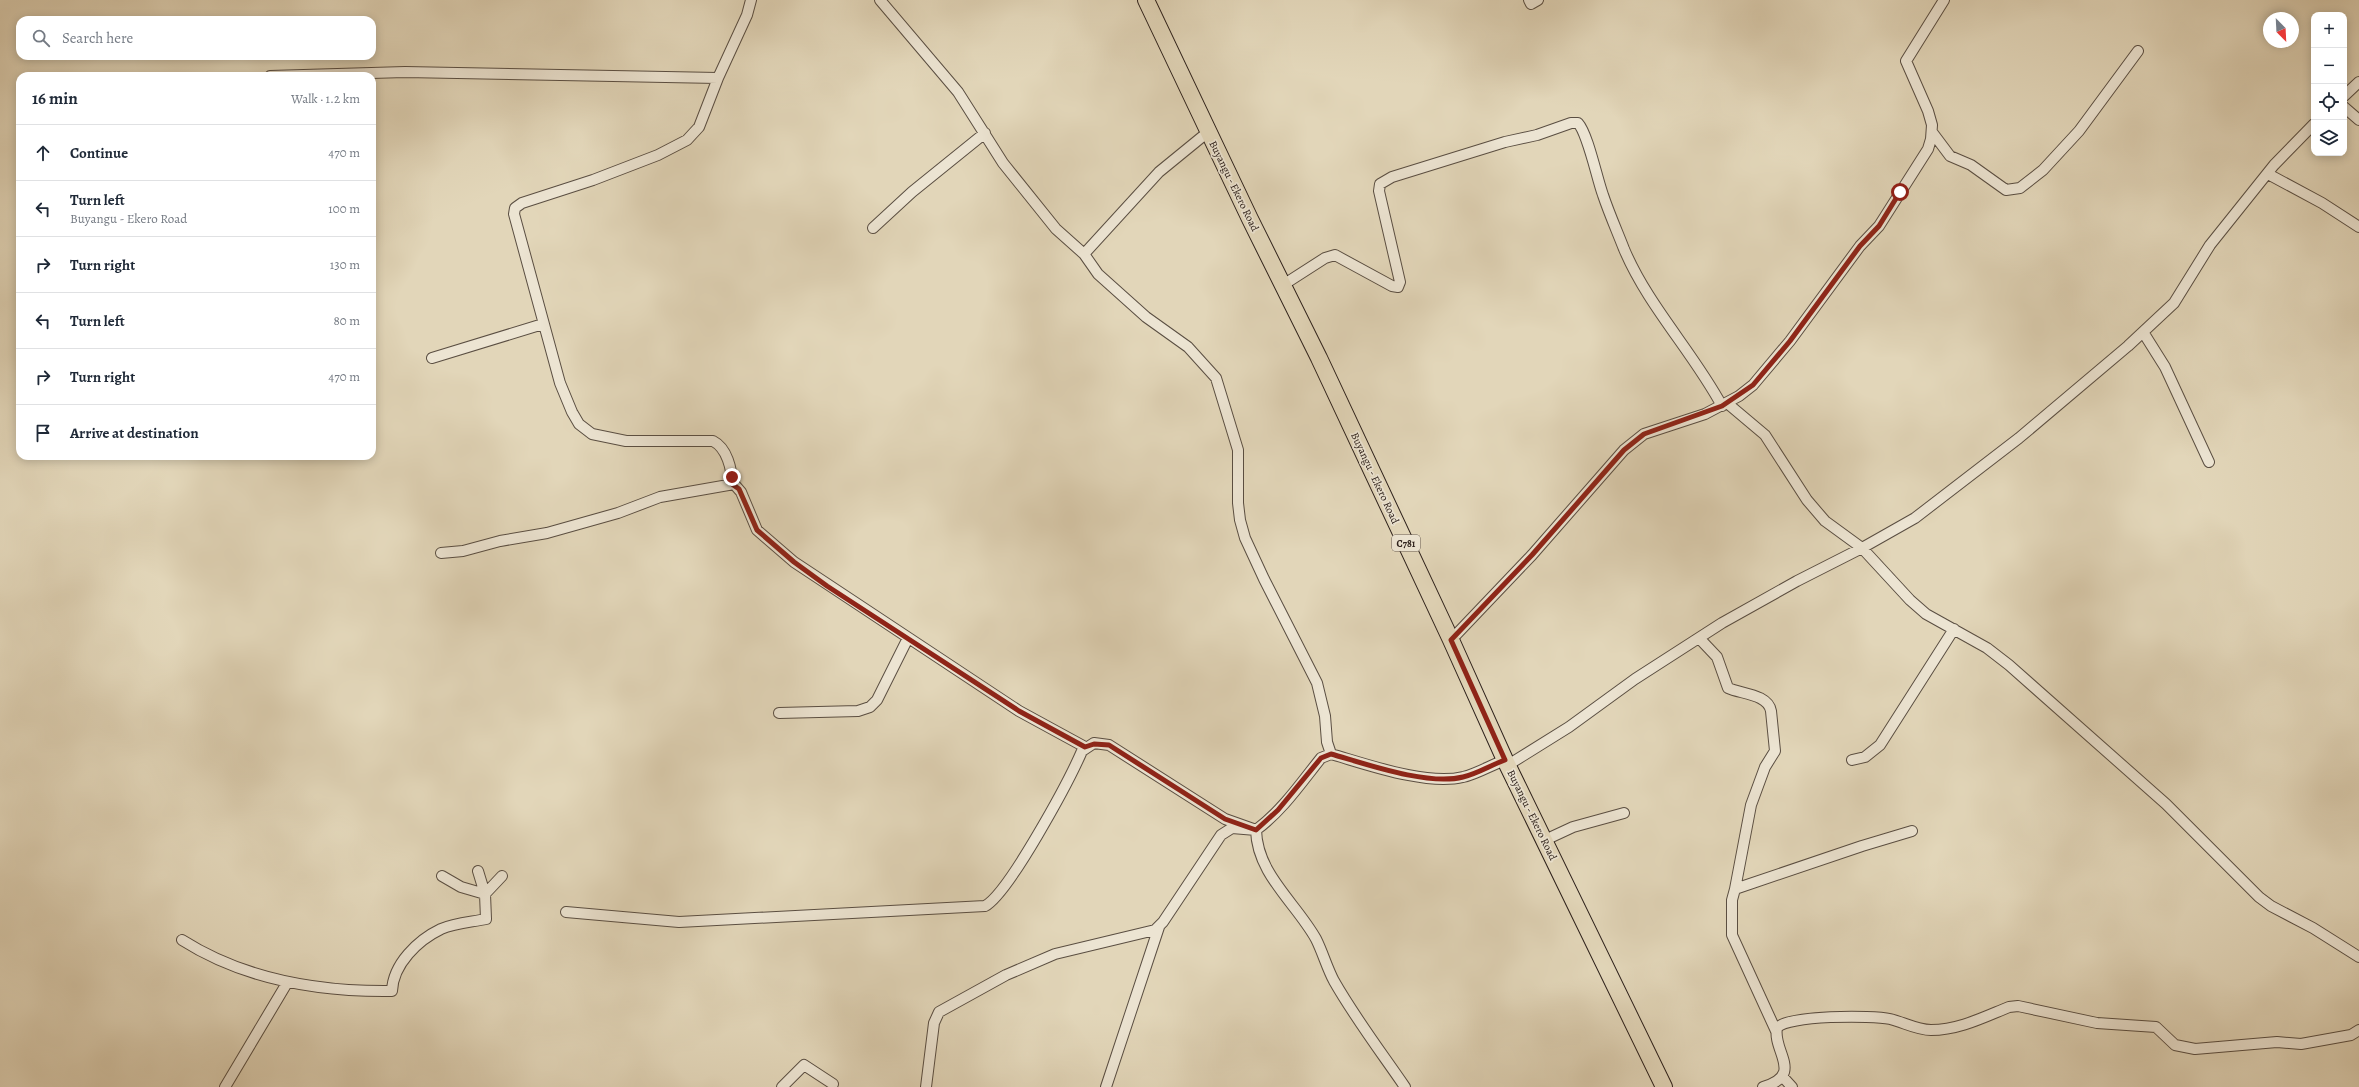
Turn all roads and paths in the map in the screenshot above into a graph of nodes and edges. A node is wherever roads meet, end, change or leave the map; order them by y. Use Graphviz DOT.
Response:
graph roads {
  1 [pos="751,0"];
  2 [pos="880,0"];
  3 [pos="1146,0"];
  4 [pos="1529,0"];
  5 [pos="1538,0"];
  6 [pos="1944,0"];
  7 [pos="2138,51"];
  8 [pos="376,73"];
  9 [pos="718,78"];
  10 [pos="2359,82"];
  11 [pos="2347,93"];
  12 [pos="2347,110"];
  13 [pos="2359,120"];
  14 [pos="2311,127"];
  15 [pos="1208,132"];
  16 [pos="1932,132"];
  17 [pos="985,133"];
  18 [pos="2268,174"];
  19 [pos="2359,227"];
  20 [pos="873,228"];
  21 [pos="1084,254"];
  22 [pos="1282,285"];
  23 [pos="543,324"];
  24 [pos="2143,332"];
  25 [pos="432,358"];
  26 [pos="1725,405"];
  27 [pos="2209,462"];
  28 [pos="732,484"];
  29 [pos="1862,548"];
  30 [pos="441,553"];
  31 [pos="1954,629"];
  32 [pos="908,638"];
  33 [pos="1699,638"];
  34 [pos="1451,640"];
  35 [pos="779,713"];
  36 [pos="1085,747"];
  37 [pos="1331,754"];
  38 [pos="1852,760"];
  39 [pos="1506,763"];
  40 [pos="1624,813"];
  41 [pos="1256,830"];
  42 [pos="1912,831"];
  43 [pos="1545,840"];
  44 [pos="478,871"];
  45 [pos="442,876"];
  46 [pos="502,876"];
  47 [pos="1735,889"];
  48 [pos="485,894"];
  49 [pos="566,912"];
  50 [pos="1159,927"];
  51 [pos="182,940"];
  52 [pos="2359,957"];
  53 [pos="287,983"];
  54 [pos="1776,1030"];
  55 [pos="2359,1030"];
  56 [pos="1782,1076"];
  57 [pos="834,1084"];
  58 [pos="225,1087"];
  59 [pos="782,1087"];
  60 [pos="926,1087"];
  61 [pos="1106,1087"];
  62 [pos="1405,1087"];
  63 [pos="1664,1087"];
  64 [pos="1763,1087"];
  65 [pos="1792,1087"];
  1 -- 9 [label="street"];
  2 -- 17 [label="street"];
  3 -- 15 [label="main road, Buyangu - Ekero Road / C781"];
  4 -- 5 [label="street"];
  6 -- 16 [label="street"];
  7 -- 16 [label="street"];
  8 -- 9 [label="street"];
  9 -- 23 [label="street"];
  10 -- 11 [label="street"];
  12 -- 13 [label="street"];
  14 -- 18 [label="street"];
  15 -- 21 [label="street"];
  15 -- 22 [label="main road, Buyangu - Ekero Road / C781"];
  16 -- 26 [label="street"];
  17 -- 20 [label="street"];
  17 -- 21 [label="street"];
  18 -- 19 [label="street"];
  18 -- 24 [label="street"];
  21 -- 37 [label="street"];
  22 -- 26 [label="street"];
  22 -- 34 [label="main road, Buyangu - Ekero Road / C781"];
  23 -- 25 [label="street"];
  23 -- 28 [label="street"];
  24 -- 27 [label="street"];
  24 -- 29 [label="street"];
  26 -- 29 [label="street"];
  26 -- 34 [label="street"];
  28 -- 30 [label="street"];
  28 -- 32 [label="street"];
  29 -- 31 [label="street"];
  29 -- 33 [label="street"];
  31 -- 38 [label="street"];
  31 -- 52 [label="street"];
  32 -- 35 [label="street"];
  32 -- 36 [label="street"];
  33 -- 39 [label="street"];
  33 -- 47 [label="street"];
  34 -- 39 [label="main road, Buyangu - Ekero Road / C781"];
  36 -- 41 [label="street"];
  36 -- 49 [label="street"];
  37 -- 39 [label="street"];
  37 -- 41 [label="street"];
  39 -- 43 [label="main road, Buyangu - Ekero Road / C781"];
  40 -- 43 [label="street"];
  41 -- 50 [label="street"];
  41 -- 62 [label="street"];
  42 -- 47 [label="street"];
  43 -- 63 [label="main road, Buyangu - Ekero Road / C781"];
  44 -- 48 [label="street"];
  45 -- 48 [label="street"];
  46 -- 48 [label="street"];
  47 -- 54 [label="street"];
  48 -- 53 [label="street"];
  50 -- 60 [label="street"];
  50 -- 61 [label="street"];
  51 -- 53 [label="street"];
  53 -- 58 [label="street"];
  54 -- 55 [label="street"];
  54 -- 56 [label="street"];
  56 -- 64 [label="street"];
  56 -- 65 [label="street"];
  57 -- 59 [label="street"];
}
